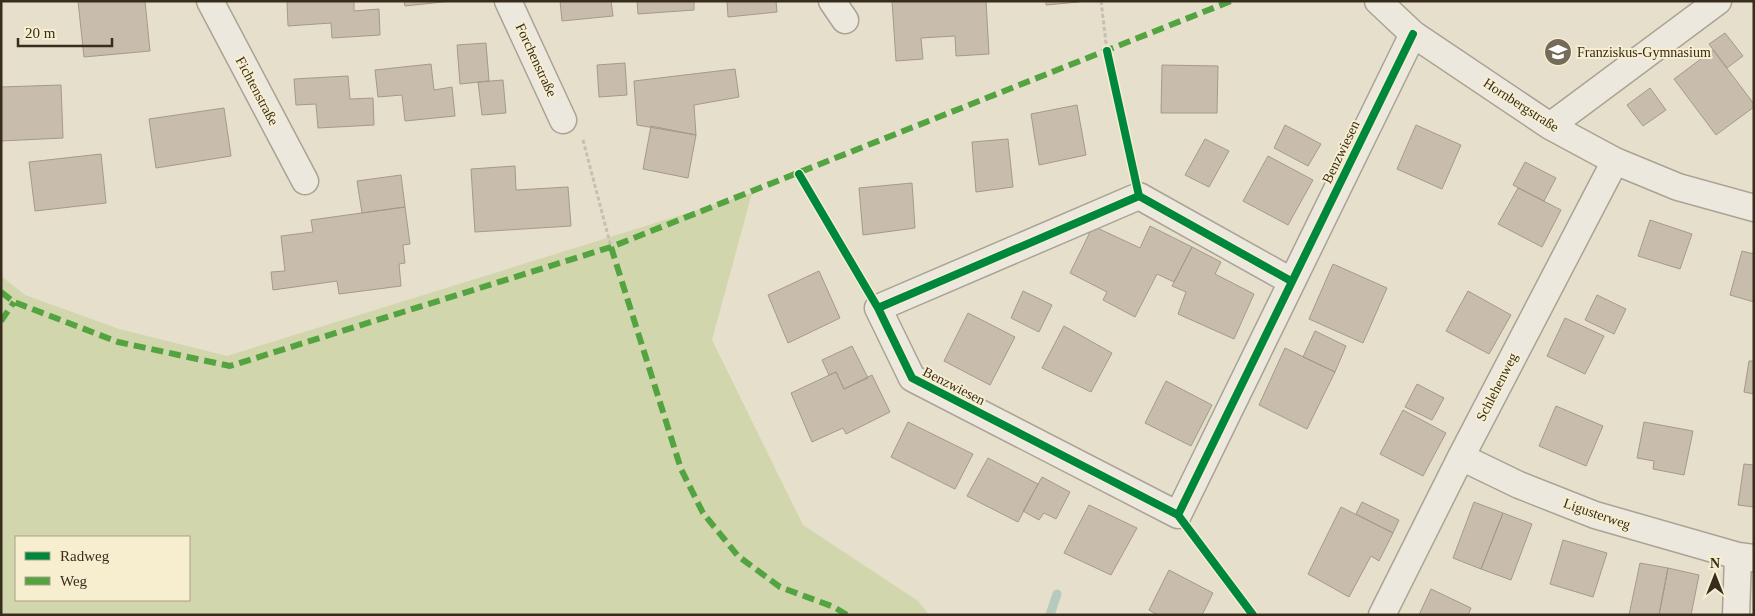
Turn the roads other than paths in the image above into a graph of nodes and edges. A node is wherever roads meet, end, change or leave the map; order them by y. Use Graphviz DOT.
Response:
graph roads {
  1 [pos="210,1"];
  2 [pos="508,1"];
  3 [pos="1378,1"];
  4 [pos="1718,1"];
  5 [pos="1413,34"];
  6 [pos="563,120"];
  7 [pos="1550,126"];
  8 [pos="1615,161"];
  9 [pos="305,181"];
  10 [pos="1754,208"];
  11 [pos="1291,281"];
  12 [pos="1461,457"];
  13 [pos="1746,557"];
  14 [pos="1382,615"];
  15 [pos="1736,615"];
  1 -- 9 [label="street, Fichtenstraße"];
  2 -- 6 [label="street, Forchenstraße"];
  3 -- 5 [label="street, Hornbergstraße"];
  4 -- 7 [label="street"];
  5 -- 7 [label="street, Hornbergstraße"];
  5 -- 11 [label="street, Benzwiesen"];
  7 -- 8 [label="street, Hornbergstraße"];
  8 -- 10 [label="street, Hornbergstraße"];
  8 -- 12 [label="street, Schlehenweg"];
  11 -- 11 [label="street, Benzwiesen"];
  12 -- 13 [label="street, Ligusterweg"];
  12 -- 14 [label="street, Schlehenweg"];
  13 -- 15 [label="street, Ligusterweg"];
}
